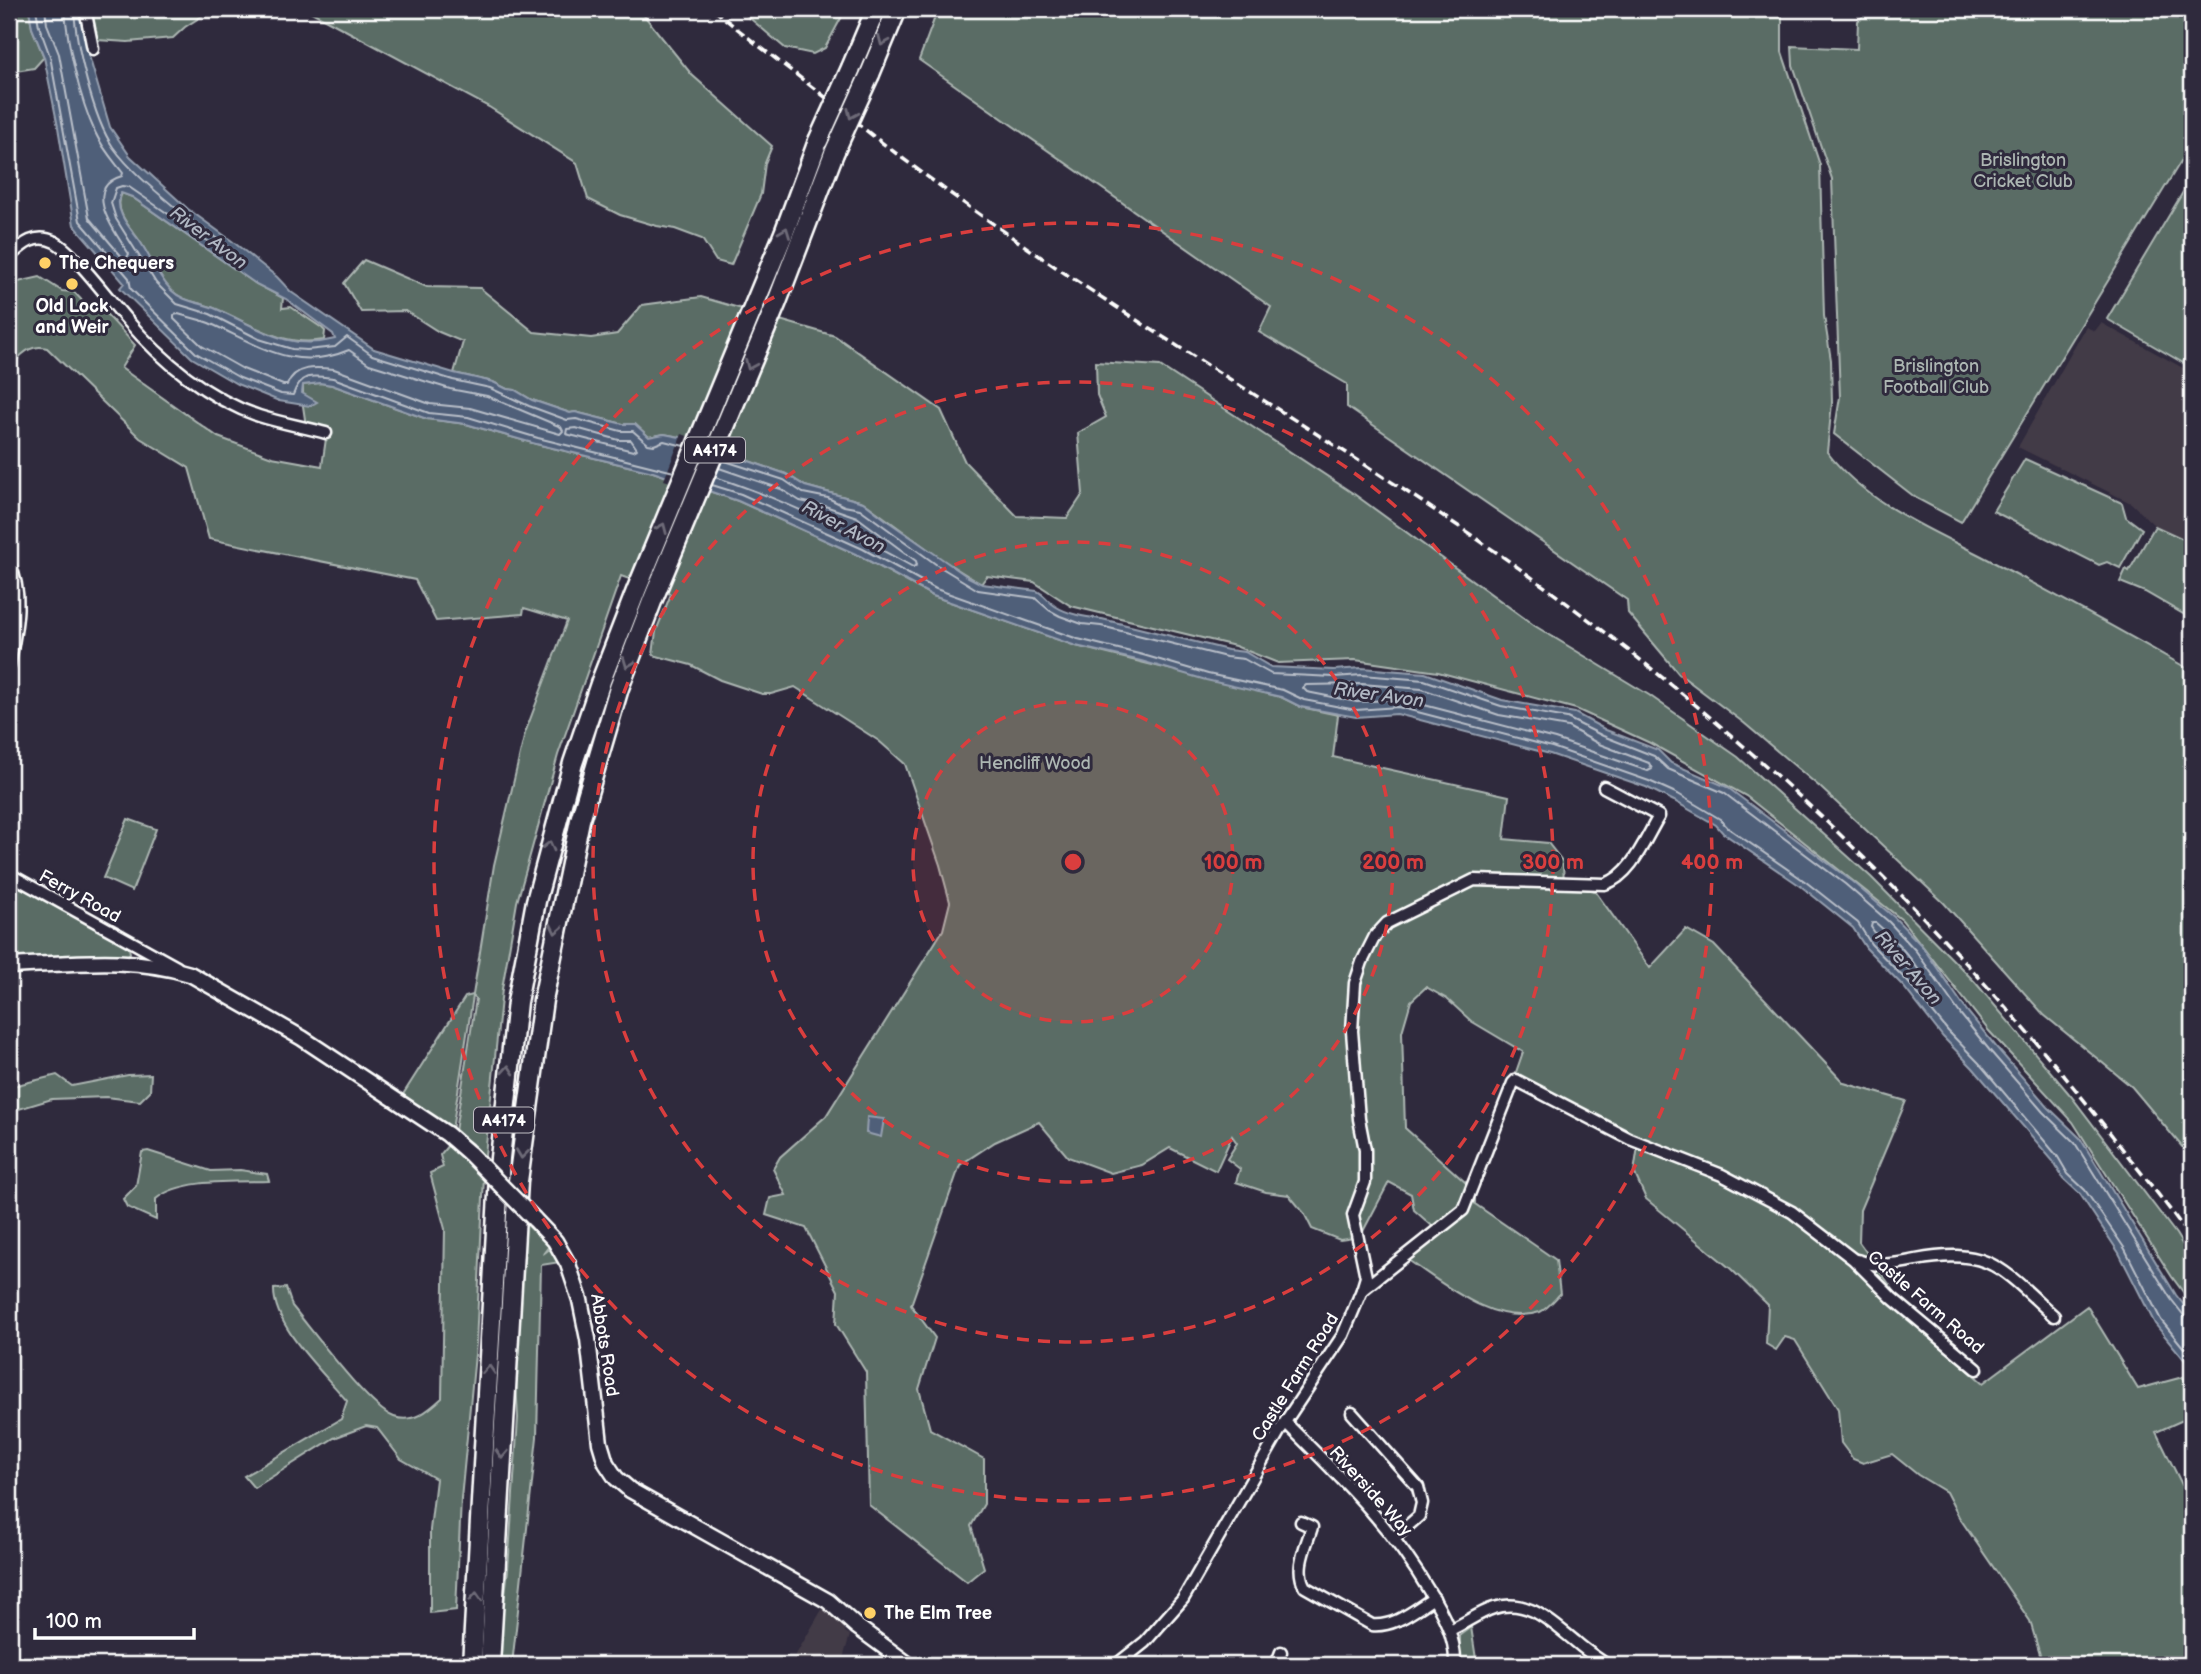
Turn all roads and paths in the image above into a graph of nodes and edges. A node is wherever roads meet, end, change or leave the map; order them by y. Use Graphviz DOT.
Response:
graph roads {
  1 [pos="85,9"];
  2 [pos="876,9"];
  3 [pos="897,9"];
  4 [pos="93,49"];
  5 [pos="9,257"];
  6 [pos="326,433"];
  7 [pos="9,563"];
  8 [pos="9,666"];
  9 [pos="1604,787"];
  10 [pos="9,874"];
  11 [pos="136,945"];
  12 [pos="127,962"];
  13 [pos="9,967"];
  14 [pos="190,974"];
  15 [pos="1853,1259"];
  16 [pos="1362,1290"];
  17 [pos="2054,1316"];
  18 [pos="1978,1369"];
  19 [pos="1352,1413"];
  20 [pos="1283,1425"];
  21 [pos="1301,1522"];
  22 [pos="1395,1537"];
  23 [pos="1434,1598"];
  24 [pos="1450,1630"];
  25 [pos="1281,1652"];
  26 [pos="472,1665"];
  27 [pos="490,1665"];
  28 [pos="909,1665"];
  29 [pos="1116,1665"];
  30 [pos="1276,1665"];
  31 [pos="1455,1665"];
  32 [pos="1607,1665"];
  1 -- 4 [label="street"];
  26 -- 2 [label="highway, A4174, one-way, bridge"];
  3 -- 27 [label="highway, A4174, one-way, bridge"];
  5 -- 6 [label="street"];
  7 -- 8 [label="street"];
  9 -- 16 [label="street"];
  10 -- 11 [label="street, Ferry Road"];
  11 -- 12 [label="street"];
  11 -- 14 [label="street, Ferry Road"];
  12 -- 13 [label="street, Abbots Road"];
  12 -- 14 [label="street, Abbots Road"];
  14 -- 28 [label="street, Abbots Road, bridge"];
  15 -- 16 [label="street, Castle Farm Road"];
  15 -- 17 [label="street, Castle Farm Road"];
  15 -- 18 [label="street, Castle Farm Road"];
  16 -- 20 [label="street, Castle Farm Road"];
  19 -- 22 [label="street"];
  20 -- 22 [label="street, Riverside Way"];
  20 -- 29 [label="street, Castle Farm Road"];
  21 -- 23 [label="street"];
  22 -- 23 [label="street, Riverside Way"];
  23 -- 24 [label="street, Riverside Way"];
  24 -- 31 [label="street, Riverside Way"];
  24 -- 32 [label="street"];
  25 -- 30 [label="street"];
}
